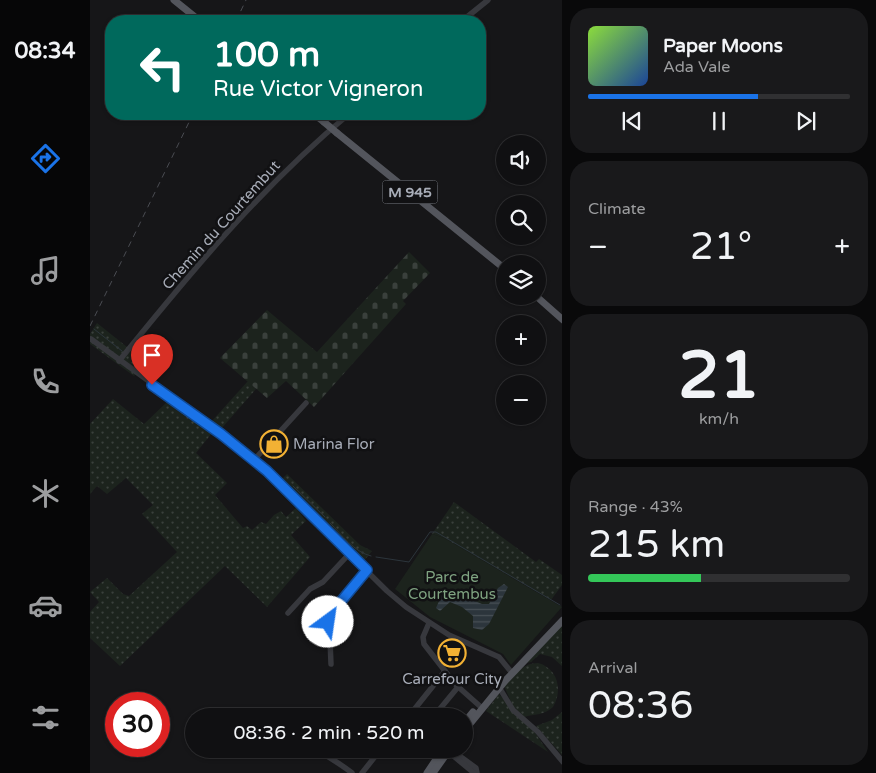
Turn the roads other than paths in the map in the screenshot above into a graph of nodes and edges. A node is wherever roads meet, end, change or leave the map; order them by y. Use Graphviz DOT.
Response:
graph roads {
  1 [pos="174,0"];
  2 [pos="488,0"];
  3 [pos="193,15"];
  4 [pos="469,15"];
  5 [pos="322,120"];
  6 [pos="342,120"];
  7 [pos="496,262"];
  8 [pos="546,305"];
  9 [pos="562,320"];
  10 [pos="92,339"];
  11 [pos="119,361"];
  12 [pos="306,403"];
  13 [pos="254,460"];
  14 [pos="350,553"];
  15 [pos="367,570"];
  16 [pos="288,613"];
  17 [pos="562,614"];
  18 [pos="562,620"];
  19 [pos="429,623"];
  20 [pos="331,664"];
  21 [pos="444,671"];
  22 [pos="511,671"];
  23 [pos="498,685"];
  24 [pos="458,687"];
  25 [pos="480,707"];
  26 [pos="416,708"];
  27 [pos="441,708"];
  28 [pos="473,714"];
  29 [pos="473,718"];
  30 [pos="330,758"];
  31 [pos="374,758"];
  32 [pos="437,758"];
  33 [pos="443,758"];
  34 [pos="462,758"];
  35 [pos="562,762"];
  36 [pos="352,773"];
  37 [pos="362,773"];
  38 [pos="427,773"];
  39 [pos="432,773"];
  40 [pos="475,773"];
  1 -- 3 [label="main road"];
  2 -- 4 [label="street"];
  5 -- 7 [label="main road, M 945, bridge"];
  6 -- 11 [label="street, Chemin du Courtembut"];
  8 -- 9 [label="main road"];
  10 -- 11 [label="street"];
  11 -- 13 [label="street"];
  12 -- 13 [label="street"];
  13 -- 14 [label="street"];
  14 -- 15 [label="street"];
  14 -- 16 [label="street"];
  15 -- 19 [label="street"];
  15 -- 20 [label="street"];
  17 -- 22 [label="main road"];
  18 -- 22 [label="main road"];
  19 -- 21 [label="street"];
  19 -- 22 [label="street"];
  21 -- 24 [label="street"];
  21 -- 26 [label="street"];
  22 -- 23 [label="main road"];
  23 -- 25 [label="main road"];
  23 -- 35 [label="street"];
  24 -- 25 [label="street"];
  24 -- 27 [label="street"];
  25 -- 28 [label="main road"];
  25 -- 29 [label="main road"];
  30 -- 36 [label="street"];
  31 -- 37 [label="street"];
  32 -- 38 [label="main road"];
  33 -- 39 [label="main road"];
  34 -- 40 [label="street"];
}
